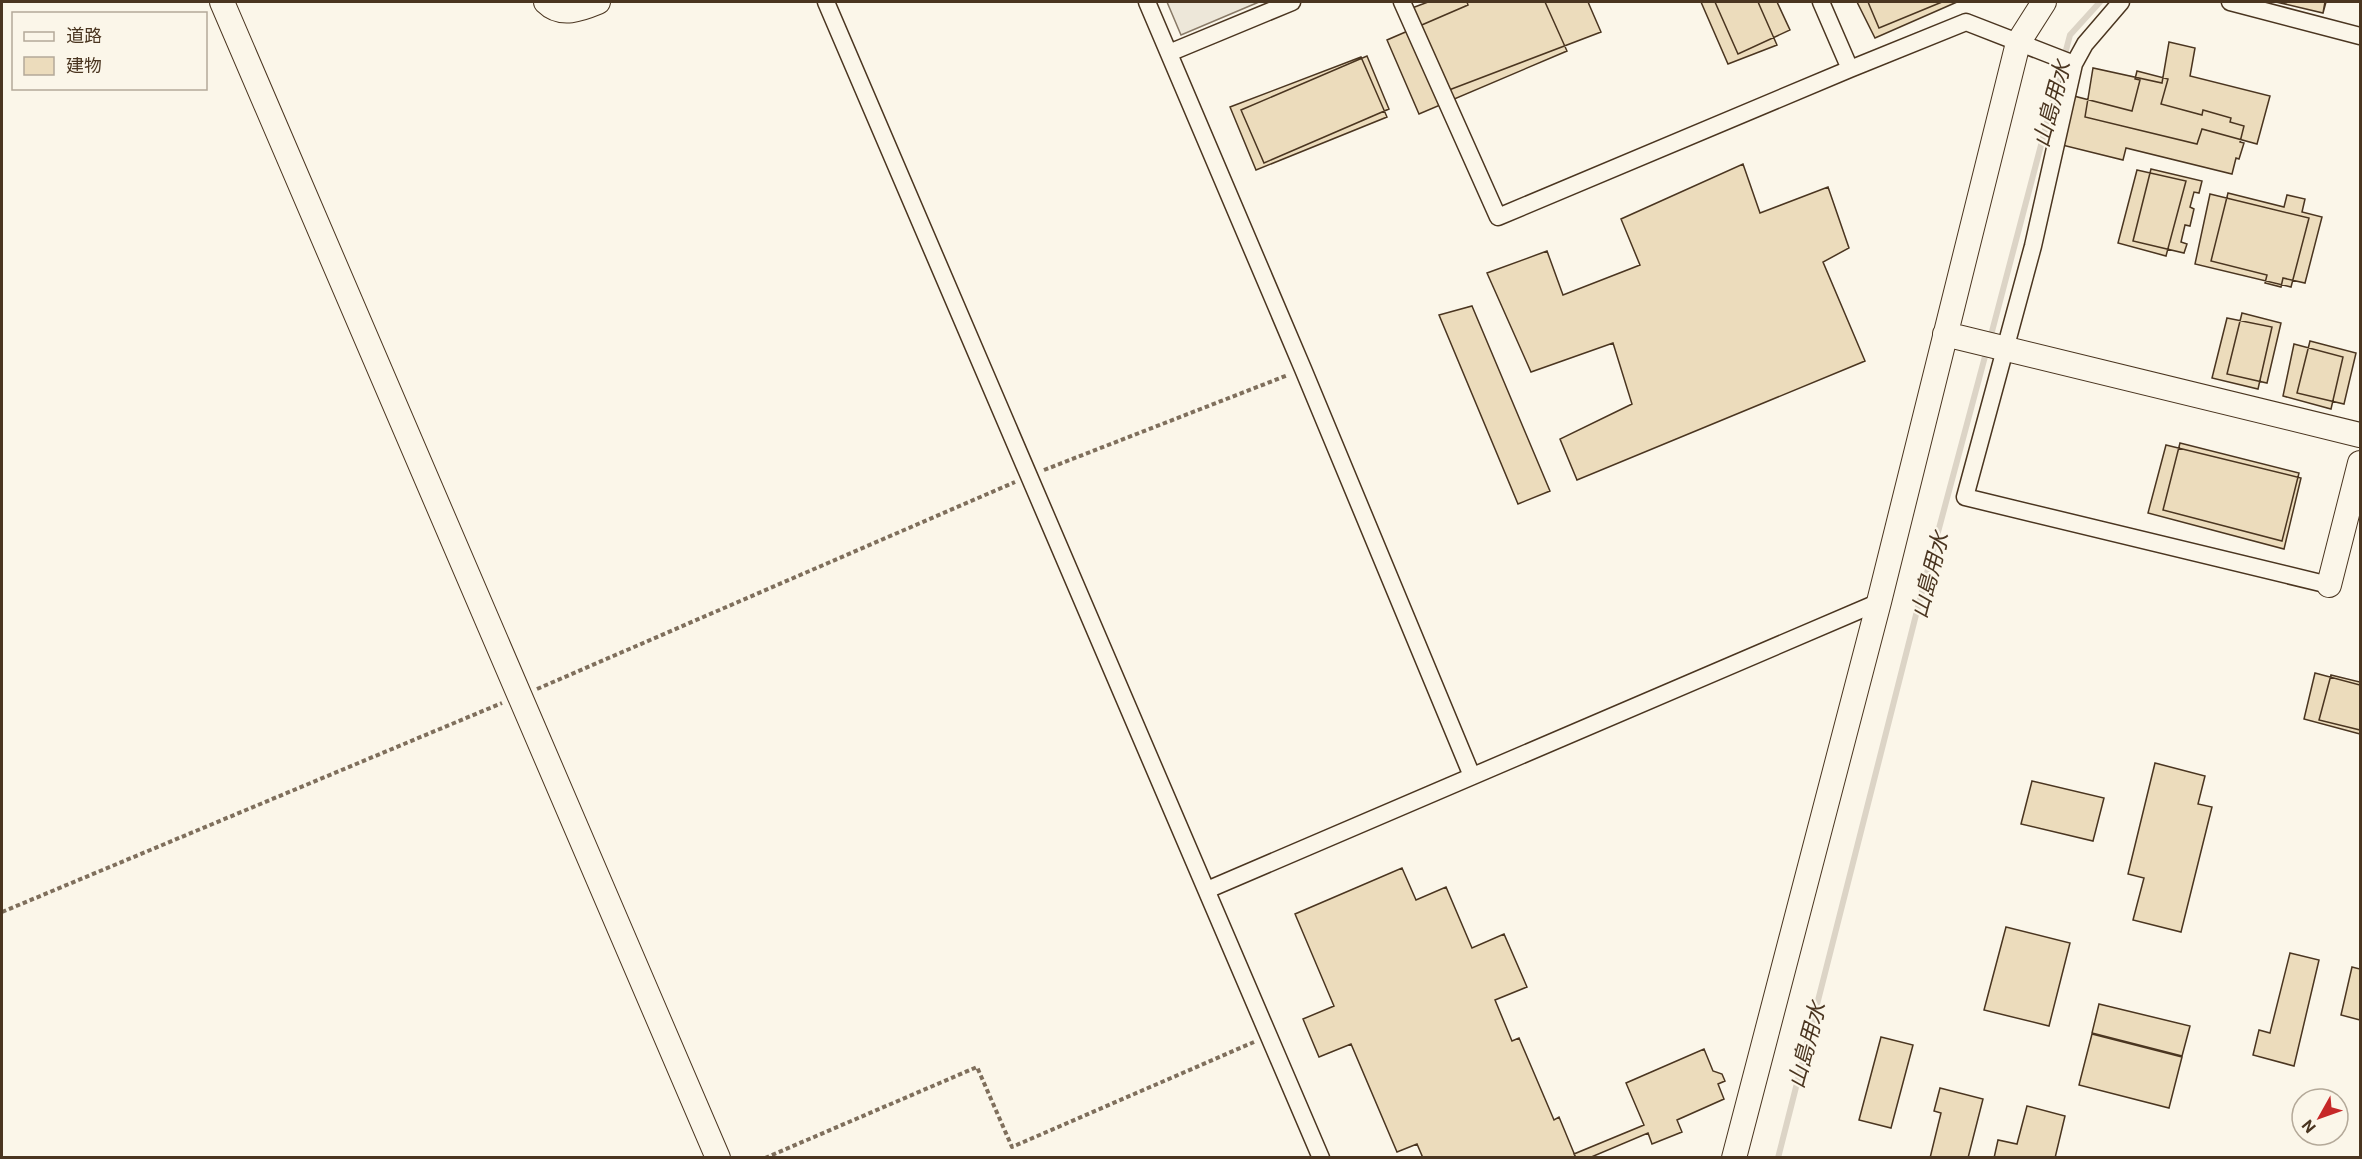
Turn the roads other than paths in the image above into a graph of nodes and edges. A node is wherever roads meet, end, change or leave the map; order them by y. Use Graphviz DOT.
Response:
graph roads {
  1 [pos="222,2"];
  2 [pos="546,2"];
  3 [pos="598,2"];
  4 [pos="826,2"];
  5 [pos="1147,2"];
  6 [pos="1292,2"];
  7 [pos="1402,2"];
  8 [pos="1821,2"];
  9 [pos="2044,2"];
  10 [pos="2121,2"];
  11 [pos="2230,2"];
  12 [pos="2361,36"];
  13 [pos="2018,43"];
  14 [pos="1169,53"];
  15 [pos="2071,63"];
  16 [pos="1850,69"];
  17 [pos="1946,334"];
  18 [pos="2006,349"];
  19 [pos="2361,435"];
  20 [pos="2361,463"];
  21 [pos="2330,585"];
  22 [pos="1879,602"];
  23 [pos="1472,776"];
  24 [pos="1207,890"];
  25 [pos="718,1158"];
  26 [pos="1321,1158"];
  27 [pos="1734,1158"];
  1 -- 25 [label="street"];
  2 -- 3 [label="street"];
  4 -- 24 [label="street"];
  5 -- 14 [label="street"];
  6 -- 14 [label="street"];
  7 -- 16 [label="street"];
  8 -- 16 [label="street"];
  9 -- 13 [label="street"];
  10 -- 15 [label="street"];
  11 -- 12 [label="street"];
  13 -- 15 [label="street"];
  13 -- 16 [label="street"];
  13 -- 17 [label="street"];
  14 -- 23 [label="street"];
  15 -- 18 [label="street"];
  17 -- 18 [label="street"];
  17 -- 22 [label="street"];
  18 -- 19 [label="street"];
  18 -- 21 [label="street"];
  20 -- 21 [label="street"];
  22 -- 23 [label="street"];
  22 -- 27 [label="street"];
  23 -- 24 [label="street"];
  24 -- 26 [label="street"];
}
